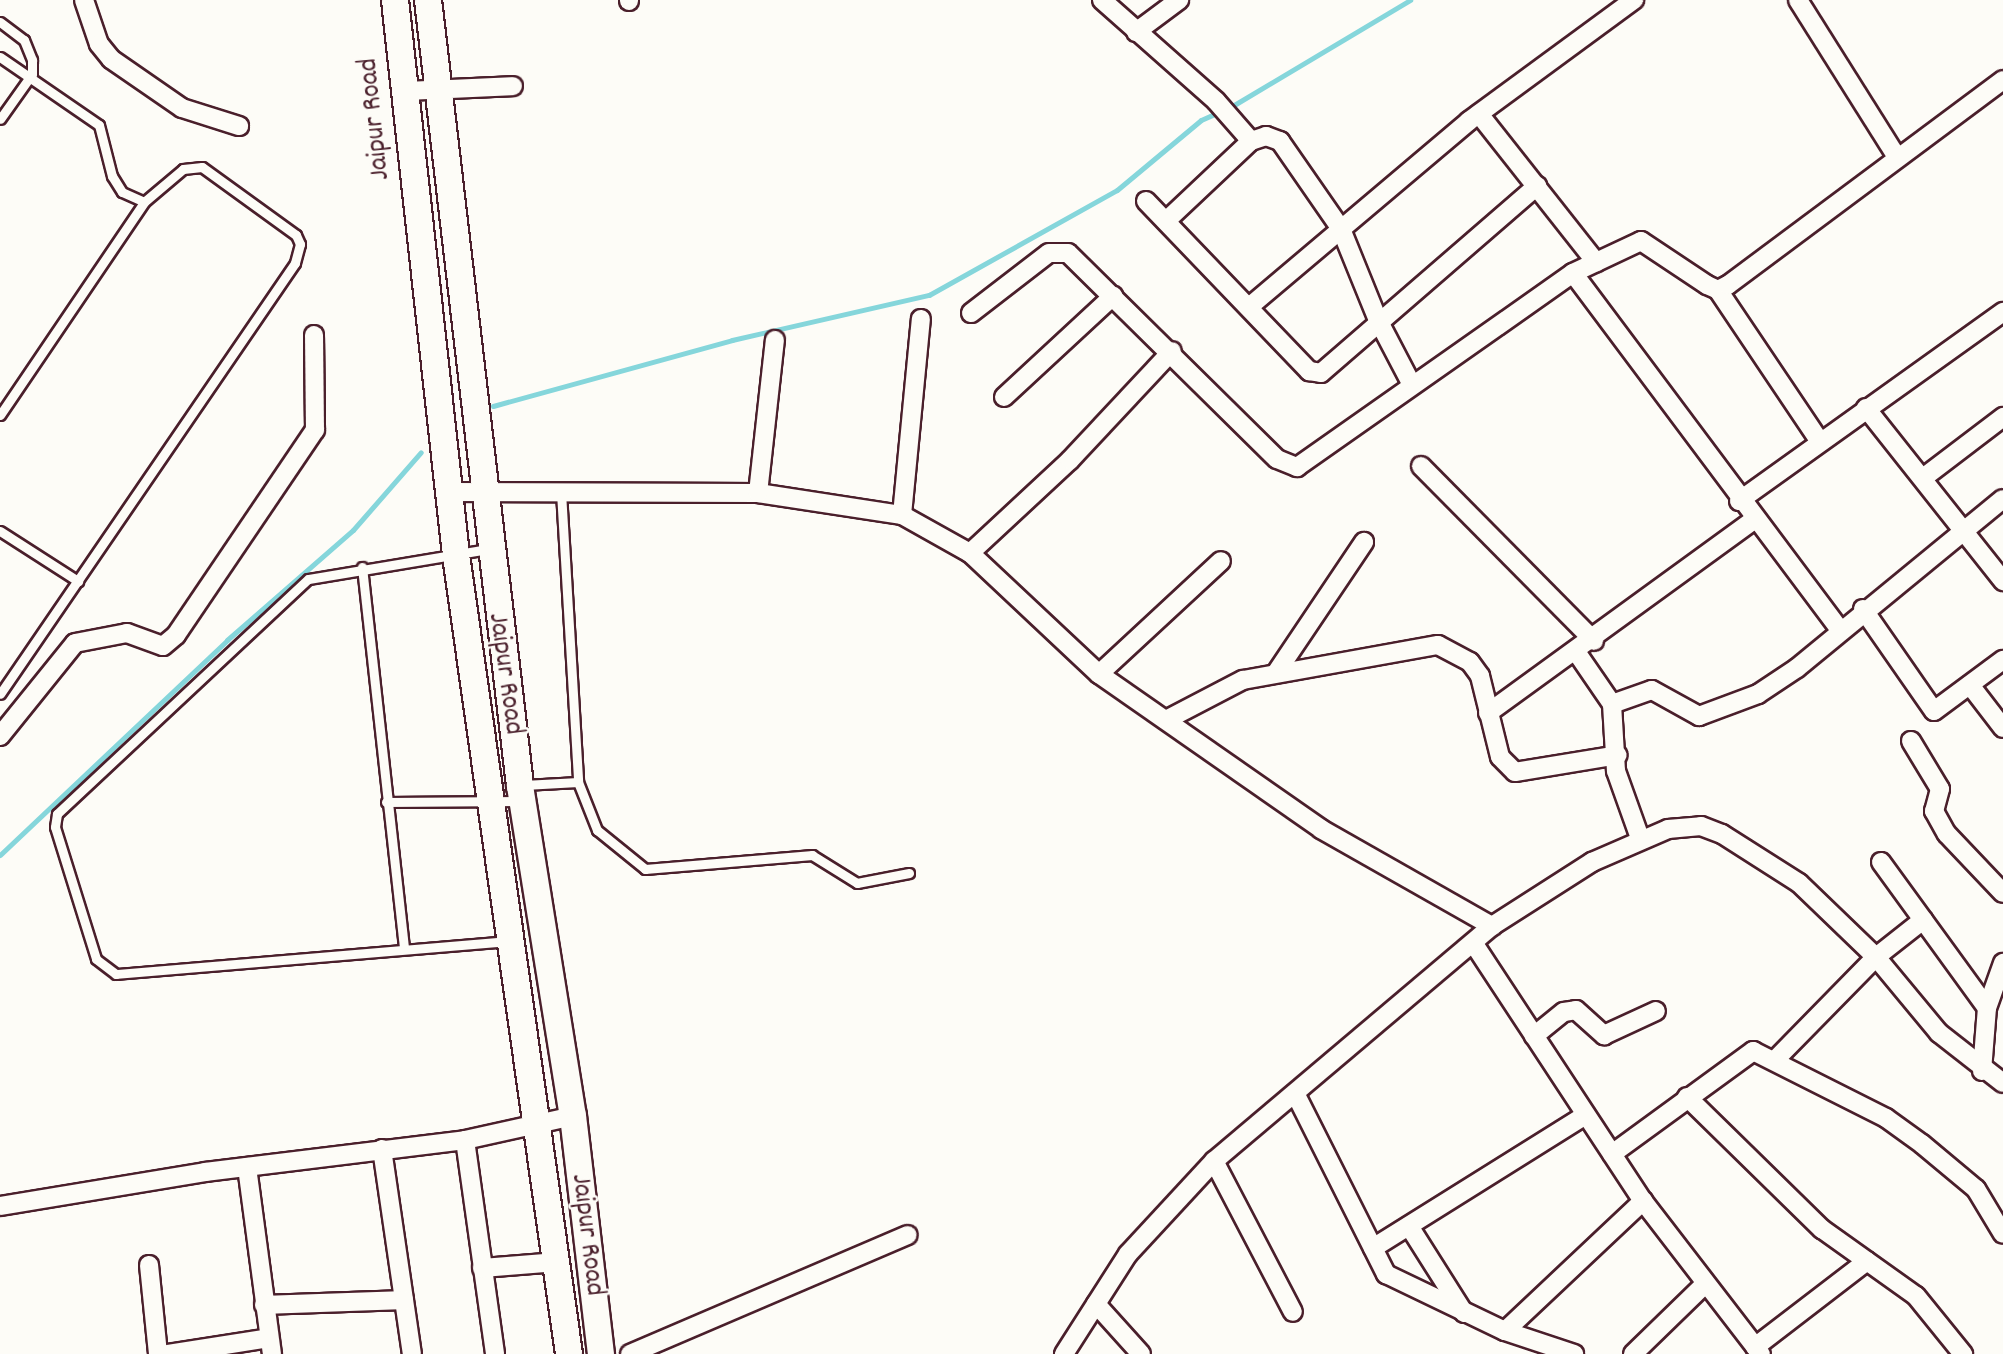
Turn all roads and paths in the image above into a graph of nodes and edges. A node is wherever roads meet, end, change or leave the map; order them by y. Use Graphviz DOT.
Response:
graph roads {
  1 [pos="84,0"];
  2 [pos="395,0"];
  3 [pos="428,0"];
  4 [pos="1102,0"];
  5 [pos="1179,0"];
  6 [pos="1634,0"];
  7 [pos="1798,0"];
  8 [pos="0,22"];
  9 [pos="1136,32"];
  10 [pos="0,57"];
  11 [pos="32,74"];
  12 [pos="2003,80"];
  13 [pos="513,86"];
  14 [pos="437,88"];
  15 [pos="404,91"];
  16 [pos="1479,114"];
  17 [pos="0,119"];
  18 [pos="239,126"];
  19 [pos="1251,141"];
  20 [pos="1897,157"];
  21 [pos="1537,186"];
  22 [pos="1146,201"];
  23 [pos="144,202"];
  24 [pos="1166,221"];
  25 [pos="1341,229"];
  26 [pos="1597,262"];
  27 [pos="1573,273"];
  28 [pos="1718,290"];
  29 [pos="1113,296"];
  30 [pos="1249,307"];
  31 [pos="2003,312"];
  32 [pos="971,313"];
  33 [pos="921,318"];
  34 [pos="1378,320"];
  35 [pos="314,335"];
  36 [pos="775,340"];
  37 [pos="1172,351"];
  38 [pos="1412,385"];
  39 [pos="1004,397"];
  40 [pos="1866,408"];
  41 [pos="0,415"];
  42 [pos="2003,417"];
  43 [pos="1820,442"];
  44 [pos="1420,466"];
  45 [pos="1923,478"];
  46 [pos="451,492"];
  47 [pos="561,492"];
  48 [pos="485,494"];
  49 [pos="758,494"];
  50 [pos="2003,499"];
  51 [pos="1739,501"];
  52 [pos="902,515"];
  53 [pos="1754,520"];
  54 [pos="1964,527"];
  55 [pos="0,531"];
  56 [pos="1364,542"];
  57 [pos="494,548"];
  58 [pos="970,553"];
  59 [pos="456,555"];
  60 [pos="1221,561"];
  61 [pos="362,567"];
  62 [pos="2003,580"];
  63 [pos="78,581"];
  64 [pos="1863,609"];
  65 [pos="1840,630"];
  66 [pos="1594,640"];
  67 [pos="1577,653"];
  68 [pos="2003,660"];
  69 [pos="1111,664"];
  70 [pos="1276,673"];
  71 [pos="1970,685"];
  72 [pos="0,694"];
  73 [pos="1612,704"];
  74 [pos="1488,713"];
  75 [pos="1166,720"];
  76 [pos="2003,728"];
  77 [pos="0,736"];
  78 [pos="1911,741"];
  79 [pos="1618,755"];
  80 [pos="578,782"];
  81 [pos="521,793"];
  82 [pos="489,801"];
  83 [pos="386,802"];
  84 [pos="1640,838"];
  85 [pos="1881,862"];
  86 [pos="909,873"];
  87 [pos="2003,894"];
  88 [pos="1923,920"];
  89 [pos="1492,926"];
  90 [pos="508,942"];
  91 [pos="1474,944"];
  92 [pos="404,949"];
  93 [pos="1875,957"];
  94 [pos="2003,963"];
  95 [pos="1987,1008"];
  96 [pos="1656,1011"];
  97 [pos="1534,1036"];
  98 [pos="1776,1059"];
  99 [pos="1982,1071"];
  100 [pos="2003,1083"];
  101 [pos="1295,1093"];
  102 [pos="1687,1097"];
  103 [pos="1586,1115"];
  104 [pos="573,1116"];
  105 [pos="540,1124"];
  106 [pos="465,1140"];
  107 [pos="382,1149"];
  108 [pos="1612,1154"];
  109 [pos="1214,1161"];
  110 [pos="247,1167"];
  111 [pos="1643,1201"];
  112 [pos="0,1206"];
  113 [pos="1409,1226"];
  114 [pos="2003,1234"];
  115 [pos="908,1235"];
  116 [pos="1373,1248"];
  117 [pos="1867,1261"];
  118 [pos="558,1262"];
  119 [pos="149,1265"];
  120 [pos="482,1268"];
  121 [pos="1704,1285"];
  122 [pos="404,1300"];
  123 [pos="1096,1304"];
  124 [pos="264,1306"];
  125 [pos="1293,1312"];
  126 [pos="1464,1313"];
  127 [pos="1505,1331"];
  128 [pos="270,1346"];
  129 [pos="1758,1350"];
  130 [pos="176,1353"];
  131 [pos="158,1354"];
  132 [pos="412,1354"];
  133 [pos="495,1354"];
  134 [pos="569,1354"];
  135 [pos="601,1354"];
  136 [pos="630,1354"];
  137 [pos="1064,1354"];
  138 [pos="1141,1354"];
  139 [pos="1574,1354"];
  140 [pos="1633,1354"];
  141 [pos="1963,1354"];
  1 -- 18 [label="street"];
  2 -- 15 [label="main road, Jaipur Road"];
  3 -- 14 [label="main road, Jaipur Road"];
  4 -- 9 [label="street"];
  5 -- 9 [label="street"];
  6 -- 16 [label="street"];
  7 -- 20 [label="street"];
  8 -- 11 [label="lane"];
  9 -- 19 [label="street"];
  10 -- 11 [label="lane"];
  11 -- 17 [label="lane"];
  11 -- 23 [label="lane"];
  12 -- 20 [label="street"];
  13 -- 14 [label="street"];
  14 -- 15 [label="street"];
  14 -- 48 [label="main road, Jaipur Road"];
  15 -- 46 [label="main road, Jaipur Road"];
  16 -- 21 [label="street"];
  16 -- 25 [label="street"];
  19 -- 24 [label="street"];
  19 -- 25 [label="street"];
  20 -- 28 [label="street"];
  21 -- 26 [label="street"];
  21 -- 34 [label="street"];
  22 -- 24 [label="street"];
  23 -- 41 [label="lane"];
  23 -- 63 [label="lane"];
  24 -- 30 [label="street"];
  25 -- 30 [label="street"];
  25 -- 34 [label="street"];
  26 -- 27 [label="street"];
  26 -- 28 [label="street"];
  27 -- 38 [label="street"];
  27 -- 51 [label="street"];
  28 -- 43 [label="street"];
  29 -- 32 [label="street"];
  29 -- 37 [label="street"];
  29 -- 39 [label="street"];
  30 -- 34 [label="street"];
  31 -- 40 [label="street"];
  33 -- 52 [label="street"];
  34 -- 38 [label="street"];
  35 -- 77 [label="street"];
  36 -- 49 [label="street"];
  37 -- 38 [label="street"];
  37 -- 58 [label="street"];
  40 -- 43 [label="street"];
  40 -- 45 [label="street"];
  42 -- 45 [label="street"];
  43 -- 51 [label="street"];
  44 -- 66 [label="street"];
  45 -- 54 [label="street"];
  46 -- 48 [label="street"];
  46 -- 59 [label="main road, Jaipur Road"];
  47 -- 48 [label="street"];
  47 -- 49 [label="street"];
  47 -- 80 [label="lane"];
  48 -- 57 [label="main road, Jaipur Road"];
  49 -- 52 [label="street"];
  50 -- 54 [label="street"];
  51 -- 53 [label="street"];
  52 -- 58 [label="street"];
  53 -- 65 [label="street"];
  53 -- 66 [label="street"];
  54 -- 62 [label="street"];
  54 -- 64 [label="street"];
  55 -- 63 [label="lane"];
  56 -- 70 [label="street"];
  57 -- 59 [label="lane"];
  57 -- 81 [label="main road, Jaipur Road"];
  58 -- 69 [label="street"];
  59 -- 61 [label="lane"];
  59 -- 82 [label="main road, Jaipur Road"];
  60 -- 69 [label="street"];
  61 -- 83 [label="lane"];
  61 -- 92 [label="lane"];
  63 -- 72 [label="lane"];
  64 -- 65 [label="street"];
  64 -- 71 [label="street"];
  65 -- 73 [label="street"];
  66 -- 67 [label="street"];
  67 -- 73 [label="street"];
  67 -- 74 [label="street"];
  68 -- 71 [label="street"];
  69 -- 75 [label="street"];
  70 -- 74 [label="street"];
  70 -- 75 [label="street"];
  71 -- 76 [label="street"];
  73 -- 79 [label="street"];
  74 -- 79 [label="street"];
  75 -- 89 [label="street"];
  78 -- 87 [label="street"];
  79 -- 84 [label="street"];
  80 -- 81 [label="lane"];
  80 -- 86 [label="lane"];
  81 -- 82 [label="lane"];
  81 -- 104 [label="main road, Jaipur Road"];
  82 -- 83 [label="lane"];
  82 -- 90 [label="main road, Jaipur Road"];
  83 -- 92 [label="lane"];
  84 -- 89 [label="street"];
  84 -- 93 [label="street"];
  85 -- 88 [label="street"];
  88 -- 93 [label="street"];
  88 -- 95 [label="street"];
  89 -- 91 [label="street"];
  90 -- 92 [label="lane"];
  90 -- 105 [label="main road, Jaipur Road"];
  91 -- 97 [label="street"];
  91 -- 101 [label="street"];
  93 -- 98 [label="street"];
  93 -- 99 [label="street"];
  94 -- 95 [label="street"];
  95 -- 99 [label="street"];
  96 -- 97 [label="street"];
  97 -- 103 [label="street"];
  98 -- 102 [label="street"];
  98 -- 114 [label="street"];
  99 -- 100 [label="street"];
  101 -- 109 [label="street"];
  101 -- 116 [label="street"];
  102 -- 108 [label="street"];
  102 -- 117 [label="street"];
  103 -- 108 [label="street"];
  103 -- 113 [label="street"];
  104 -- 105 [label="street"];
  104 -- 135 [label="main road, Jaipur Road"];
  105 -- 106 [label="street"];
  105 -- 118 [label="main road, Jaipur Road"];
  106 -- 107 [label="street"];
  106 -- 120 [label="street"];
  107 -- 110 [label="street"];
  107 -- 122 [label="street"];
  108 -- 111 [label="street"];
  109 -- 123 [label="street"];
  109 -- 125 [label="street"];
  110 -- 112 [label="street"];
  110 -- 124 [label="street"];
  111 -- 121 [label="street"];
  111 -- 127 [label="street"];
  113 -- 116 [label="street"];
  113 -- 126 [label="street"];
  115 -- 136 [label="street"];
  116 -- 126 [label="street"];
  117 -- 129 [label="street"];
  117 -- 141 [label="street"];
  118 -- 120 [label="street"];
  118 -- 134 [label="main road, Jaipur Road"];
  119 -- 131 [label="street"];
  120 -- 133 [label="street"];
  121 -- 129 [label="street"];
  121 -- 140 [label="street"];
  122 -- 124 [label="street"];
  122 -- 132 [label="street"];
  123 -- 137 [label="street"];
  123 -- 138 [label="street"];
  124 -- 128 [label="street"];
  126 -- 127 [label="street"];
  127 -- 139 [label="street"];
  128 -- 130 [label="street"];
}
